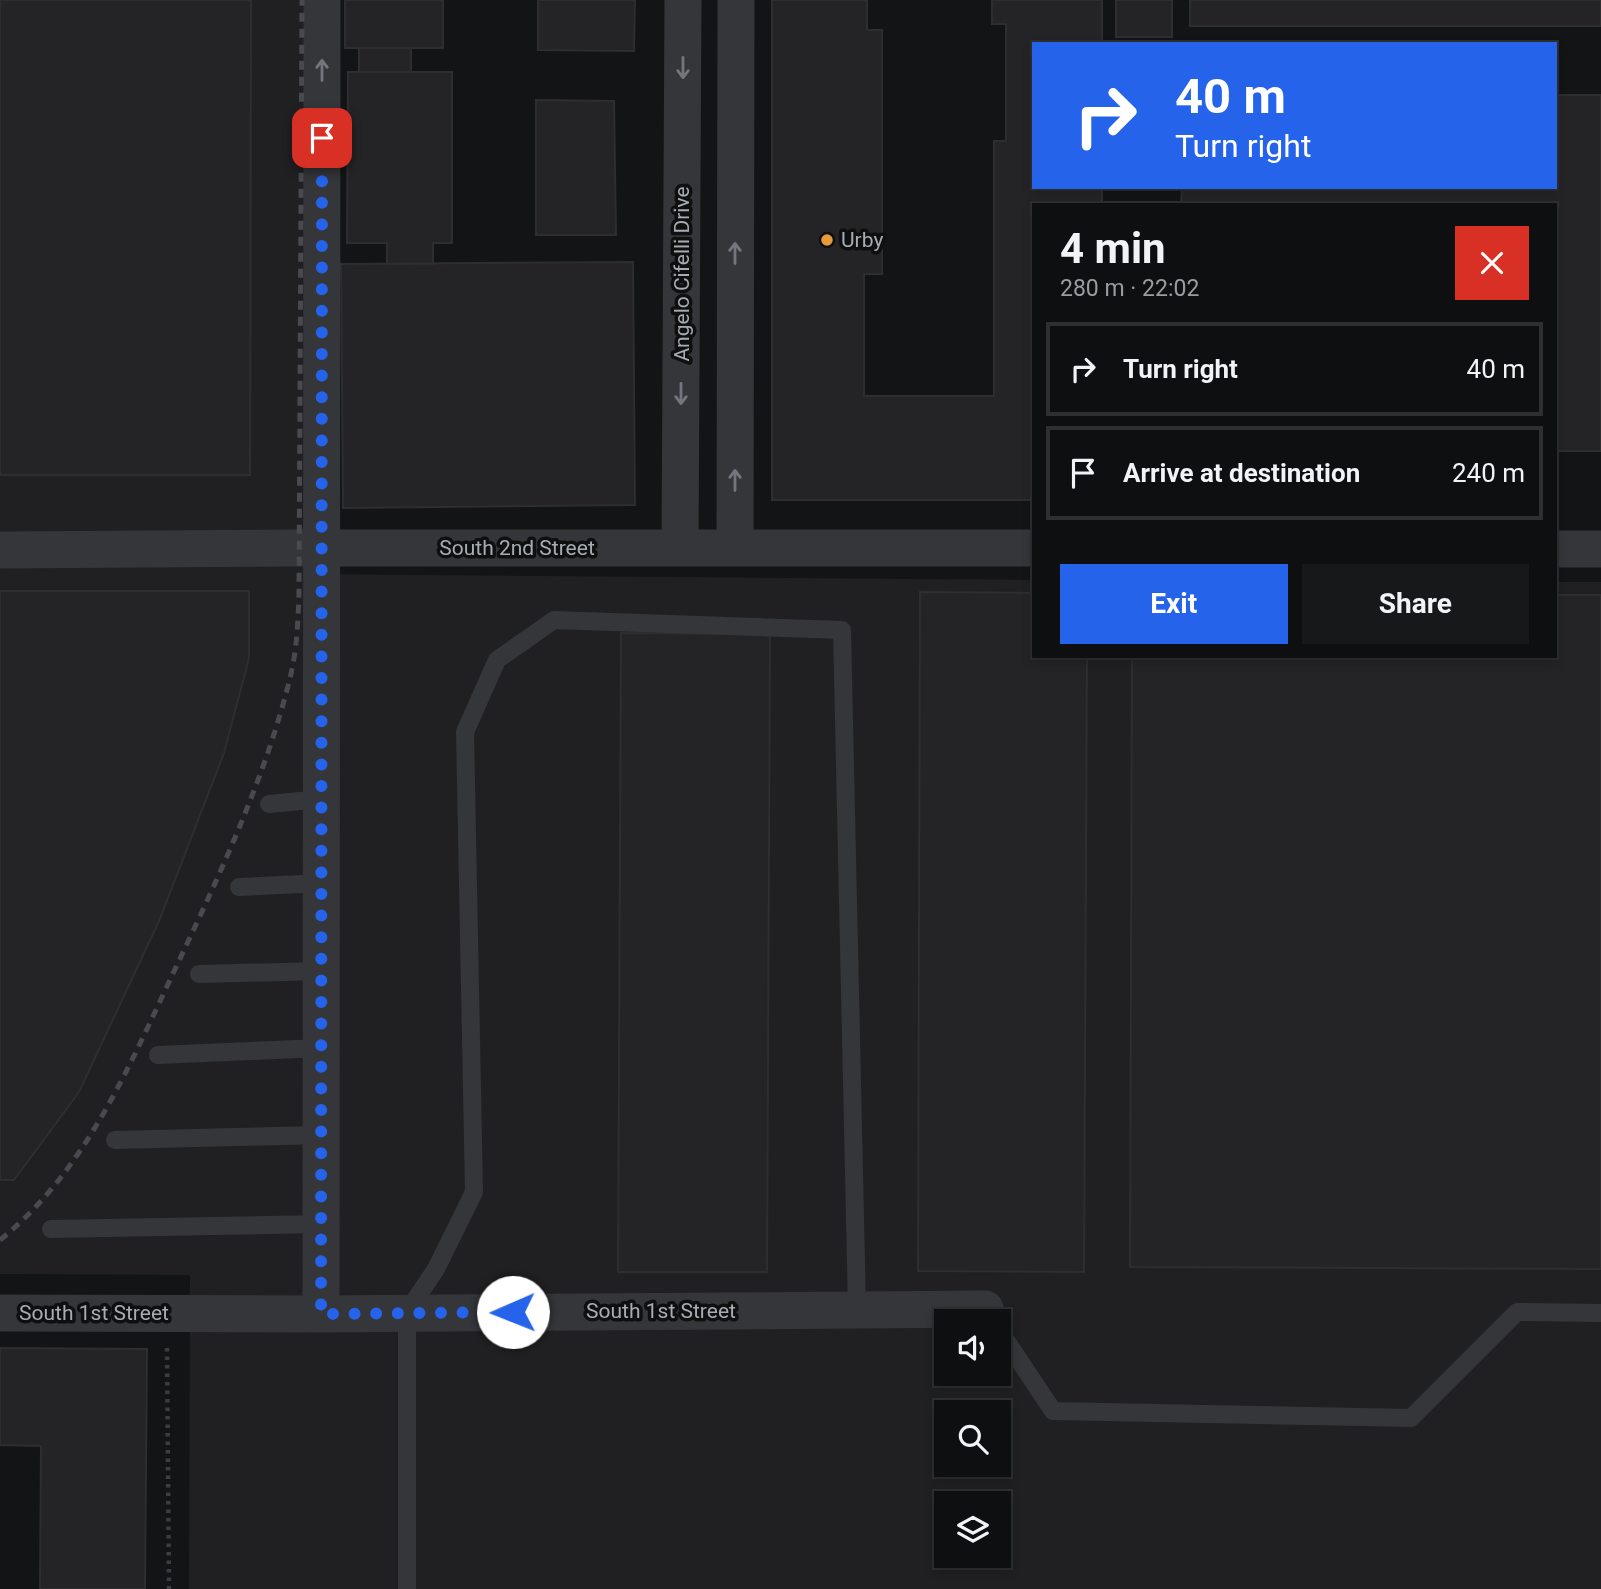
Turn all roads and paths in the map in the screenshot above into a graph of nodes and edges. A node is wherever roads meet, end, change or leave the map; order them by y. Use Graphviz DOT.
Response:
graph roads {
  1 [pos="322,0"];
  2 [pos="683,0"];
  3 [pos="736,0"];
  4 [pos="322,548"];
  5 [pos="680,548"];
  6 [pos="734,548"];
  7 [pos="1032,548"];
  8 [pos="1557,549"];
  9 [pos="1601,549"];
  10 [pos="0,550"];
  11 [pos="321,799"];
  12 [pos="269,804"];
  13 [pos="321,883"];
  14 [pos="239,887"];
  15 [pos="321,971"];
  16 [pos="199,974"];
  17 [pos="321,1048"];
  18 [pos="158,1055"];
  19 [pos="321,1135"];
  20 [pos="115,1140"];
  21 [pos="321,1224"];
  22 [pos="51,1229"];
  23 [pos="857,1309"];
  24 [pos="0,1312"];
  25 [pos="407,1312"];
  26 [pos="167,1313"];
  27 [pos="1601,1313"];
  28 [pos="321,1314"];
  29 [pos="934,1315"];
  30 [pos="1011,1347"];
  31 [pos="169,1589"];
  32 [pos="407,1589"];
  4 -- 1 [label="street, one-way"];
  2 -- 5 [label="street, Angelo Cifelli Drive, one-way"];
  6 -- 3 [label="street, one-way"];
  4 -- 5 [label="street, South 2nd Street"];
  4 -- 10 [label="street, South 2nd Street"];
  4 -- 11 [label="street"];
  5 -- 6 [label="street, South 2nd Street"];
  6 -- 7 [label="street, South 2nd Street"];
  8 -- 9 [label="street"];
  11 -- 12 [label="lane"];
  11 -- 13 [label="street"];
  13 -- 14 [label="lane"];
  13 -- 15 [label="street"];
  15 -- 16 [label="lane"];
  15 -- 17 [label="street"];
  17 -- 18 [label="lane"];
  17 -- 19 [label="street"];
  19 -- 20 [label="lane"];
  19 -- 21 [label="street"];
  21 -- 22 [label="lane"];
  21 -- 28 [label="street"];
  23 -- 25 [label="street, South 1st Street"];
  23 -- 25 [label="lane"];
  23 -- 29 [label="street, South 1st Street"];
  24 -- 26 [label="street, South 1st Street"];
  25 -- 28 [label="street, South 1st Street"];
  25 -- 32 [label="lane"];
  26 -- 28 [label="street, South 1st Street"];
  26 -- 31 [label="path"];
  27 -- 30 [label="lane"];
}
